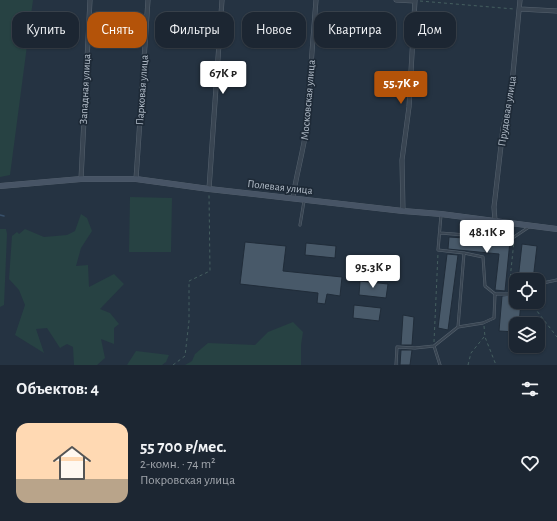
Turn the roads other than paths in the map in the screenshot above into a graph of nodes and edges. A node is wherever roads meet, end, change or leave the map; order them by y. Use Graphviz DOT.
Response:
graph roads {
  1 [pos="90,0"];
  2 [pos="148,0"];
  3 [pos="222,0"];
  4 [pos="316,0"];
  5 [pos="396,0"];
  6 [pos="415,0"];
  7 [pos="520,0"];
  8 [pos="520,9"];
  9 [pos="557,11"];
  10 [pos="89,12"];
  11 [pos="147,19"];
  12 [pos="87,48"];
  13 [pos="145,48"];
  14 [pos="81,179"];
  15 [pos="136,179"];
  16 [pos="0,186"];
  17 [pos="209,189"];
  18 [pos="294,198"];
  19 [pos="304,199"];
  20 [pos="403,211"];
  21 [pos="441,214"];
  22 [pos="496,221"];
  23 [pos="300,225"];
  24 [pos="531,225"];
  25 [pos="557,228"];
  26 [pos="440,232"];
  27 [pos="464,253"];
  28 [pos="557,280"];
  29 [pos="545,283"];
  30 [pos="495,294"];
  31 [pos="509,294"];
  32 [pos="458,326"];
  33 [pos="434,346"];
  34 [pos="396,365"];
  35 [pos="440,365"];
  1 -- 10 [label="street, Западная улица"];
  2 -- 11 [label="street, Парковая улица"];
  3 -- 17 [label="street"];
  4 -- 18 [label="street, Московская улица"];
  5 -- 6 [label="street"];
  6 -- 20 [label="street"];
  7 -- 8 [label="street, Прудовая улица"];
  8 -- 9 [label="street"];
  8 -- 22 [label="street, Прудовая улица"];
  12 -- 14 [label="street, Западная улица"];
  13 -- 15 [label="street, Парковая улица"];
  14 -- 15 [label="street, Полевая улица"];
  14 -- 16 [label="street, Полевая улица"];
  15 -- 17 [label="street, Полевая улица"];
  17 -- 18 [label="street, Полевая улица"];
  18 -- 19 [label="street, Полевая улица"];
  19 -- 20 [label="street, Полевая улица"];
  19 -- 23 [label="lane"];
  20 -- 21 [label="street, Полевая улица"];
  21 -- 22 [label="street, Полевая улица"];
  21 -- 26 [label="lane"];
  22 -- 24 [label="street, Полевая улица"];
  24 -- 25 [label="street, Полевая улица"];
  24 -- 26 [label="lane"];
  26 -- 27 [label="lane"];
  27 -- 30 [label="lane"];
  27 -- 32 [label="lane"];
  28 -- 29 [label="lane"];
  30 -- 31 [label="lane"];
  30 -- 32 [label="lane"];
  32 -- 33 [label="lane"];
  33 -- 34 [label="lane"];
  33 -- 35 [label="lane"];
}
